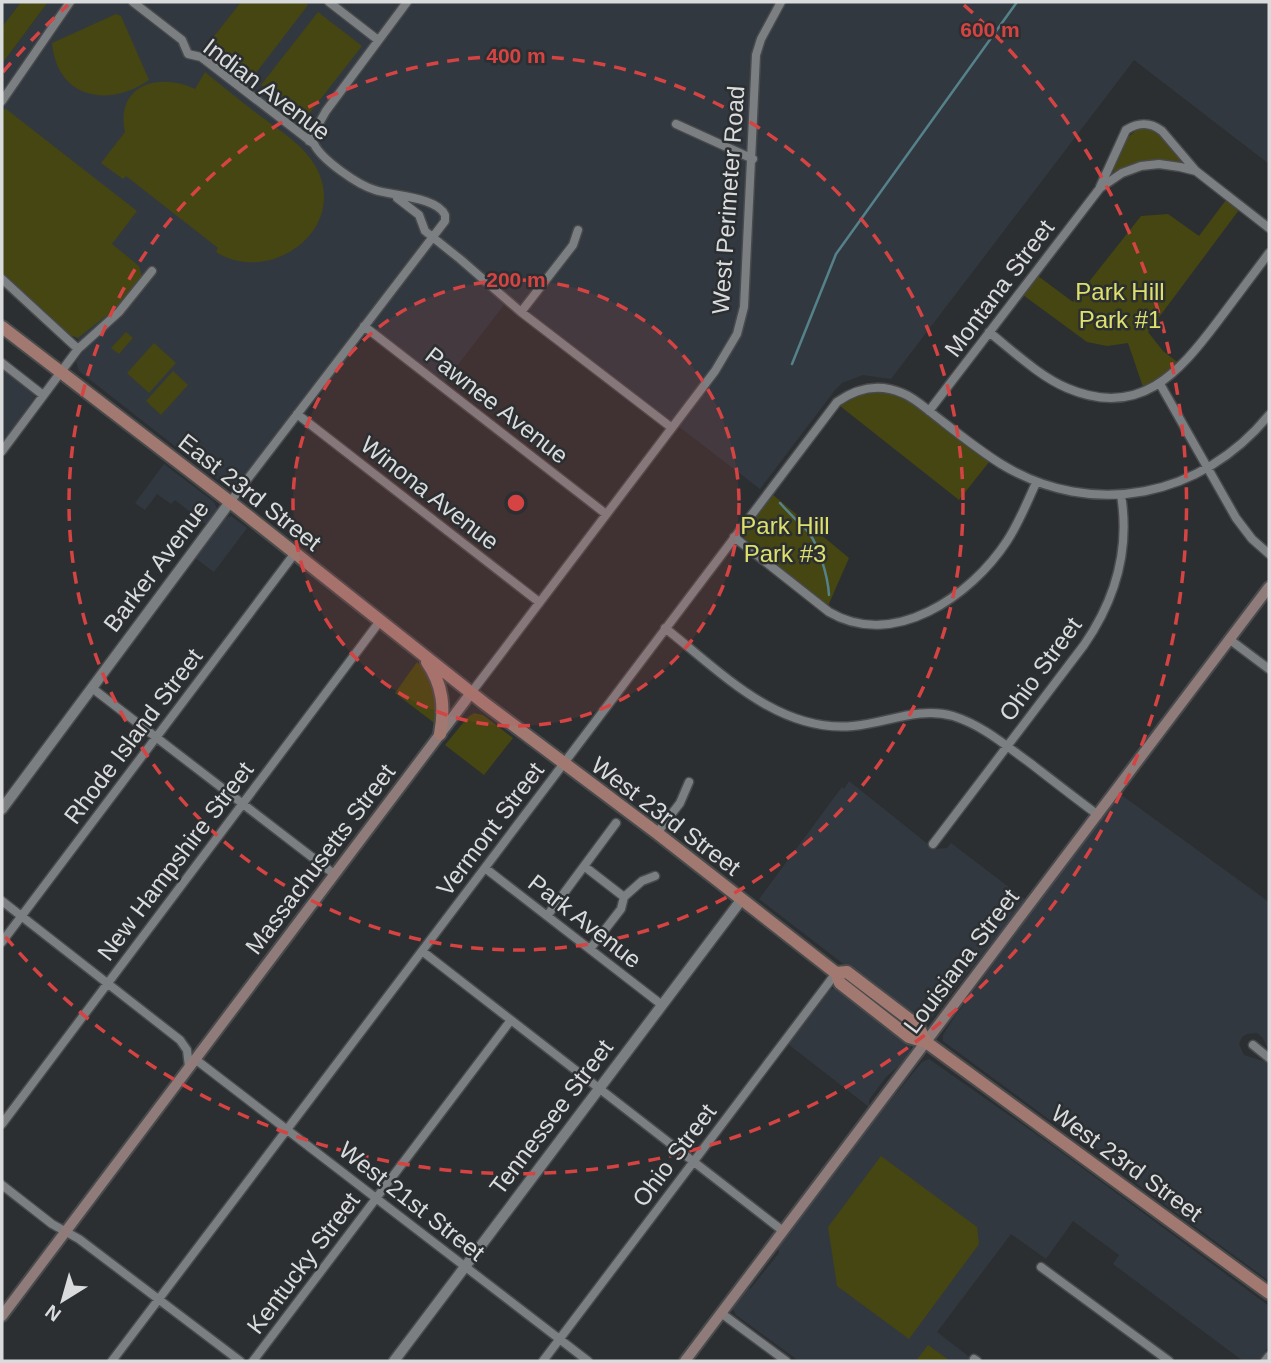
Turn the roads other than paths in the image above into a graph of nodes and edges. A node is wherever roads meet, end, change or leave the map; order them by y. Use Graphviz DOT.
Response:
graph roads {
  1 [pos="70,2"];
  2 [pos="133,2"];
  3 [pos="329,2"];
  4 [pos="407,2"];
  5 [pos="781,2"];
  6 [pos="379,40"];
  7 [pos="2,101"];
  8 [pos="676,124"];
  9 [pos="309,141"];
  10 [pos="752,159"];
  11 [pos="1196,171"];
  12 [pos="1100,188"];
  13 [pos="388,193"];
  14 [pos="445,215"];
  15 [pos="1269,228"];
  16 [pos="578,230"];
  17 [pos="432,237"];
  18 [pos="1269,253"];
  19 [pos="152,271"];
  20 [pos="2,279"];
  21 [pos="521,312"];
  22 [pos="364,326"];
  23 [pos="2,327"];
  24 [pos="989,332"];
  25 [pos="78,349"];
  26 [pos="2,363"];
  27 [pos="61,372"];
  28 [pos="1160,384"];
  29 [pos="43,395"];
  30 [pos="929,411"];
  31 [pos="297,414"];
  32 [pos="1269,415"];
  33 [pos="671,428"];
  34 [pos="2,451"];
  35 [pos="1209,468"];
  36 [pos="1036,483"];
  37 [pos="1121,495"];
  38 [pos="230,502"];
  39 [pos="606,514"];
  40 [pos="734,537"];
  41 [pos="295,554"];
  42 [pos="1269,554"];
  43 [pos="1269,587"];
  44 [pos="539,602"];
  45 [pos="380,621"];
  46 [pos="665,628"];
  47 [pos="1229,639"];
  48 [pos="421,653"];
  49 [pos="1269,669"];
  50 [pos="92,688"];
  51 [pos="471,693"];
  52 [pos="440,734"];
  53 [pos="156,737"];
  54 [pos="1007,746"];
  55 [pos="563,764"];
  56 [pos="689,782"];
  57 [pos="243,804"];
  58 [pos="2,809"];
  59 [pos="1098,815"];
  60 [pos="616,823"];
  61 [pos="657,834"];
  62 [pos="933,844"];
  63 [pos="584,866"];
  64 [pos="485,868"];
  65 [pos="334,874"];
  66 [pos="655,876"];
  67 [pos="624,897"];
  68 [pos="742,899"];
  69 [pos="2,901"];
  70 [pos="21,916"];
  71 [pos="547,916"];
  72 [pos="2,942"];
  73 [pos="590,949"];
  74 [pos="422,951"];
  75 [pos="836,973"];
  76 [pos="108,984"];
  77 [pos="662,1005"];
  78 [pos="511,1020"];
  79 [pos="180,1040"];
  80 [pos="208,1042"];
  81 [pos="926,1042"];
  82 [pos="1252,1045"];
  83 [pos="1269,1058"];
  84 [pos="194,1060"];
  85 [pos="213,1071"];
  86 [pos="599,1088"];
  87 [pos="2,1124"];
  88 [pos="288,1129"];
  89 [pos="694,1162"];
  90 [pos="2,1185"];
  91 [pos="377,1197"];
  92 [pos="65,1231"];
  93 [pos="783,1231"];
  94 [pos="465,1266"];
  95 [pos="1041,1267"];
  96 [pos="1269,1293"];
  97 [pos="158,1300"];
  98 [pos="722,1313"];
  99 [pos="2,1316"];
  100 [pos="560,1339"];
  101 [pos="1269,1356"];
  102 [pos="112,1361"];
  103 [pos="240,1361"];
  104 [pos="253,1361"];
  105 [pos="394,1361"];
  106 [pos="543,1361"];
  107 [pos="588,1361"];
  108 [pos="685,1361"];
  109 [pos="786,1361"];
  110 [pos="1169,1361"];
  111 [pos="1265,1361"];
  1 -- 7 [label="street"];
  2 -- 9 [label="street, Indian Avenue"];
  3 -- 6 [label="street"];
  4 -- 6 [label="street"];
  5 -- 10 [label="street, West Perimeter Road"];
  6 -- 9 [label="street"];
  8 -- 10 [label="street"];
  9 -- 13 [label="street, Indian Avenue"];
  10 -- 33 [label="street, West Perimeter Road"];
  11 -- 12 [label="street, Montana Street"];
  11 -- 12 [label="street, Montana Street"];
  11 -- 15 [label="street"];
  12 -- 24 [label="street, Montana Street"];
  13 -- 14 [label="street, Indian Avenue"];
  13 -- 17 [label="street, Indian Avenue"];
  14 -- 17 [label="street, Barker Avenue"];
  16 -- 21 [label="street"];
  17 -- 21 [label="street, Indian Avenue"];
  17 -- 22 [label="street, Barker Avenue"];
  18 -- 28 [label="street"];
  19 -- 25 [label="street"];
  20 -- 25 [label="street"];
  21 -- 33 [label="street, Indian Avenue"];
  22 -- 31 [label="street, Barker Avenue"];
  22 -- 39 [label="street, Pawnee Avenue"];
  23 -- 27 [label="main road, East 23rd Street"];
  24 -- 28 [label="street"];
  24 -- 30 [label="street, Montana Street"];
  25 -- 27 [label="street"];
  26 -- 29 [label="street"];
  27 -- 29 [label="street"];
  27 -- 38 [label="main road, East 23rd Street"];
  28 -- 35 [label="street"];
  29 -- 34 [label="street"];
  30 -- 36 [label="street, Vermont Street"];
  30 -- 40 [label="street, Vermont Street"];
  31 -- 38 [label="street, Barker Avenue"];
  31 -- 44 [label="street, Winona Avenue"];
  32 -- 35 [label="street, Vermont Street"];
  33 -- 39 [label="street, Massachusetts Street"];
  35 -- 37 [label="street, Vermont Street"];
  35 -- 42 [label="street"];
  36 -- 37 [label="street, Vermont Street"];
  36 -- 40 [label="street"];
  37 -- 54 [label="street, Ohio Street"];
  38 -- 41 [label="main road, East 23rd Street"];
  38 -- 50 [label="street, Barker Avenue"];
  39 -- 44 [label="street, Massachusetts Street"];
  40 -- 46 [label="street, Vermont Street"];
  41 -- 45 [label="main road, East 23rd Street"];
  41 -- 53 [label="street, Rhode Island Street"];
  43 -- 47 [label="main road, Louisiana Street"];
  44 -- 51 [label="street, Massachusetts Street"];
  45 -- 48 [label="main road, East 23rd Street"];
  45 -- 57 [label="street, New Hampshire Street"];
  46 -- 54 [label="street"];
  46 -- 55 [label="street, Vermont Street"];
  47 -- 49 [label="street"];
  47 -- 59 [label="main road, Louisiana Street"];
  48 -- 51 [label="main road, East 23rd Street"];
  48 -- 52 [label="main road"];
  50 -- 53 [label="street"];
  50 -- 58 [label="street, Barker Avenue"];
  51 -- 52 [label="main road, Massachusetts Street"];
  51 -- 55 [label="main road, West 23rd Street"];
  52 -- 65 [label="main road, Massachusetts Street"];
  53 -- 57 [label="street"];
  53 -- 70 [label="street, Rhode Island Street"];
  54 -- 59 [label="street"];
  54 -- 62 [label="street, Ohio Street"];
  55 -- 61 [label="main road, West 23rd Street"];
  55 -- 64 [label="street, Vermont Street"];
  56 -- 61 [label="street"];
  57 -- 65 [label="street"];
  57 -- 76 [label="street, New Hampshire Street"];
  59 -- 81 [label="main road, Louisiana Street"];
  60 -- 63 [label="street"];
  61 -- 68 [label="main road, West 23rd Street"];
  63 -- 67 [label="street"];
  63 -- 71 [label="street"];
  64 -- 71 [label="street, Park Avenue"];
  64 -- 74 [label="street, Vermont Street"];
  65 -- 80 [label="main road, Massachusetts Street"];
  66 -- 67 [label="street"];
  67 -- 73 [label="street"];
  68 -- 75 [label="main road, West 23rd Street"];
  68 -- 77 [label="street, Tennessee Street"];
  69 -- 70 [label="street, West 21st Street"];
  70 -- 72 [label="street, Rhode Island Street"];
  70 -- 76 [label="street, West 21st Street"];
  71 -- 73 [label="street, Park Avenue"];
  73 -- 77 [label="street, Park Avenue"];
  74 -- 78 [label="street"];
  74 -- 88 [label="street, Vermont Street"];
  75 -- 81 [label="main road, West 23rd Street"];
  75 -- 89 [label="street, Ohio Street"];
  76 -- 79 [label="street, West 21st Street"];
  76 -- 87 [label="street, New Hampshire Street"];
  77 -- 86 [label="street, Tennessee Street"];
  78 -- 86 [label="street"];
  78 -- 91 [label="street, Kentucky Street"];
  79 -- 84 [label="street"];
  79 -- 84 [label="street, West 21st Street"];
  80 -- 84 [label="main road, Massachusetts Street"];
  80 -- 85 [label="street"];
  81 -- 93 [label="main road, Louisiana Street"];
  81 -- 96 [label="main road, West 23rd Street"];
  82 -- 83 [label="street"];
  84 -- 85 [label="street, West 21st Street"];
  84 -- 92 [label="main road, Massachusetts Street"];
  85 -- 88 [label="street, West 21st Street"];
  86 -- 89 [label="street"];
  86 -- 94 [label="street, Tennessee Street"];
  88 -- 91 [label="street, West 21st Street"];
  88 -- 97 [label="street, Vermont Street"];
  89 -- 93 [label="street"];
  89 -- 100 [label="street, Ohio Street"];
  90 -- 92 [label="street"];
  91 -- 94 [label="street, West 21st Street"];
  91 -- 104 [label="street, Kentucky Street"];
  92 -- 97 [label="street"];
  92 -- 99 [label="main road, Massachusetts Street"];
  93 -- 98 [label="main road, Louisiana Street"];
  94 -- 100 [label="street, West 21st Street"];
  94 -- 105 [label="street, Tennessee Street"];
  95 -- 110 [label="street"];
  97 -- 102 [label="street, Vermont Street"];
  97 -- 103 [label="street"];
  98 -- 108 [label="main road, Louisiana Street"];
  98 -- 109 [label="street"];
  100 -- 106 [label="street, Ohio Street"];
  100 -- 107 [label="street, West 21st Street"];
  101 -- 111 [label="street"];
}
